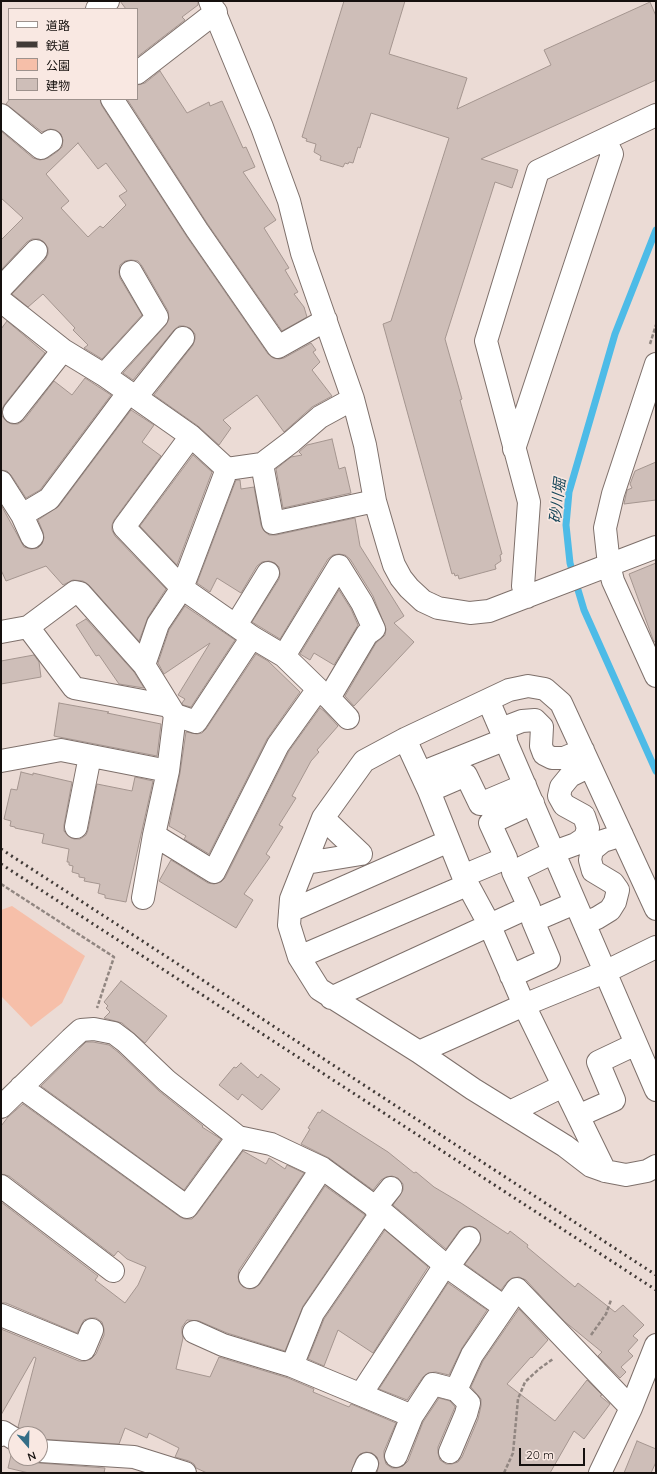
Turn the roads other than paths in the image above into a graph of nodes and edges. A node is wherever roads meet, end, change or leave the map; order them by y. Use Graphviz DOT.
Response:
graph roads {
  1 [pos="108,1"];
  2 [pos="213,6"];
  3 [pos="98,8"];
  4 [pos="138,72"];
  5 [pos="113,100"];
  6 [pos="1,115"];
  7 [pos="656,115"];
  8 [pos="604,140"];
  9 [pos="50,141"];
  10 [pos="36,251"];
  11 [pos="131,272"];
  12 [pos="3,304"];
  13 [pos="326,320"];
  14 [pos="183,338"];
  15 [pos="63,350"];
  16 [pos="656,364"];
  17 [pos="104,375"];
  18 [pos="133,394"];
  19 [pos="353,399"];
  20 [pos="14,412"];
  21 [pos="191,436"];
  22 [pos="514,449"];
  23 [pos="262,464"];
  24 [pos="227,469"];
  25 [pos="1,482"];
  26 [pos="375,501"];
  27 [pos="22,515"];
  28 [pos="32,537"];
  29 [pos="656,547"];
  30 [pos="602,568"];
  31 [pos="268,573"];
  32 [pos="182,588"];
  33 [pos="523,599"];
  34 [pos="28,627"];
  35 [pos="244,631"];
  36 [pos="1,632"];
  37 [pos="284,656"];
  38 [pos="144,664"];
  39 [pos="656,676"];
  40 [pos="324,694"];
  41 [pos="488,700"];
  42 [pos="172,711"];
  43 [pos="348,718"];
  44 [pos="504,734"];
  45 [pos="405,739"];
  46 [pos="90,756"];
  47 [pos="586,758"];
  48 [pos="1,761"];
  49 [pos="168,771"];
  50 [pos="425,782"];
  51 [pos="529,794"];
  52 [pos="323,818"];
  53 [pos="76,827"];
  54 [pos="154,835"];
  55 [pos="622,835"];
  56 [pos="450,841"];
  57 [pos="554,852"];
  58 [pos="306,863"];
  59 [pos="465,880"];
  60 [pos="143,898"];
  61 [pos="575,903"];
  62 [pos="656,909"];
  63 [pos="290,911"];
  64 [pos="584,923"];
  65 [pos="489,924"];
  66 [pos="656,947"];
  67 [pos="299,957"];
  68 [pos="605,972"];
  69 [pos="511,976"];
  70 [pos="332,998"];
  71 [pos="524,1005"];
  72 [pos="636,1044"];
  73 [pos="419,1052"];
  74 [pos="563,1086"];
  75 [pos="21,1087"];
  76 [pos="656,1089"];
  77 [pos="1,1107"];
  78 [pos="510,1112"];
  79 [pos="578,1116"];
  80 [pos="238,1137"];
  81 [pos="656,1166"];
  82 [pos="322,1168"];
  83 [pos="605,1171"];
  84 [pos="1,1186"];
  85 [pos="391,1188"];
  86 [pos="378,1210"];
  87 [pos="469,1238"];
  88 [pos="447,1266"];
  89 [pos="113,1271"];
  90 [pos="250,1277"];
  91 [pos="504,1307"];
  92 [pos="1,1315"];
  93 [pos="92,1330"];
  94 [pos="194,1332"];
  95 [pos="656,1345"];
  96 [pos="292,1366"];
  97 [pos="456,1390"];
  98 [pos="361,1394"];
  99 [pos="631,1408"];
  100 [pos="412,1416"];
  101 [pos="48,1452"];
  102 [pos="450,1452"];
  103 [pos="396,1456"];
  104 [pos="177,1472"];
  105 [pos="600,1473"];
  1 -- 3 [label="street"];
  2 -- 4 [label="street"];
  2 -- 13 [label="street"];
  5 -- 13 [label="street"];
  6 -- 9 [label="street"];
  7 -- 8 [label="street"];
  8 -- 22 [label="street"];
  8 -- 22 [label="street"];
  10 -- 12 [label="street"];
  11 -- 17 [label="street"];
  12 -- 15 [label="street"];
  13 -- 19 [label="street"];
  14 -- 18 [label="street"];
  15 -- 17 [label="street"];
  15 -- 20 [label="street"];
  16 -- 30 [label="street"];
  17 -- 18 [label="street"];
  18 -- 21 [label="street"];
  18 -- 27 [label="street"];
  19 -- 23 [label="street"];
  19 -- 26 [label="street"];
  21 -- 24 [label="street"];
  21 -- 32 [label="street"];
  22 -- 33 [label="street"];
  23 -- 24 [label="street"];
  23 -- 26 [label="street"];
  24 -- 32 [label="street"];
  25 -- 27 [label="street"];
  26 -- 33 [label="street"];
  27 -- 28 [label="street"];
  29 -- 30 [label="street"];
  30 -- 33 [label="street"];
  30 -- 39 [label="street"];
  31 -- 35 [label="street"];
  32 -- 35 [label="street"];
  32 -- 38 [label="street"];
  34 -- 36 [label="street"];
  34 -- 38 [label="street"];
  34 -- 42 [label="street"];
  35 -- 37 [label="street"];
  35 -- 42 [label="street"];
  37 -- 40 [label="street"];
  37 -- 40 [label="street"];
  38 -- 42 [label="street"];
  40 -- 43 [label="street"];
  40 -- 54 [label="street"];
  41 -- 44 [label="street"];
  41 -- 45 [label="street"];
  41 -- 47 [label="street"];
  42 -- 49 [label="street"];
  44 -- 47 [label="street"];
  44 -- 50 [label="street"];
  44 -- 51 [label="street"];
  45 -- 50 [label="street"];
  45 -- 52 [label="street"];
  46 -- 48 [label="street"];
  46 -- 49 [label="street"];
  46 -- 53 [label="street"];
  47 -- 55 [label="street"];
  47 -- 57 [label="street"];
  49 -- 54 [label="street"];
  50 -- 51 [label="street"];
  50 -- 56 [label="street"];
  51 -- 57 [label="street"];
  51 -- 59 [label="street"];
  52 -- 58 [label="street"];
  52 -- 58 [label="street"];
  54 -- 60 [label="street"];
  55 -- 62 [label="street"];
  55 -- 64 [label="street"];
  56 -- 59 [label="street"];
  56 -- 63 [label="street"];
  57 -- 61 [label="street"];
  57 -- 65 [label="street"];
  58 -- 63 [label="street"];
  59 -- 65 [label="street"];
  59 -- 67 [label="street"];
  61 -- 64 [label="street"];
  61 -- 69 [label="street"];
  63 -- 67 [label="street"];
  64 -- 68 [label="street"];
  65 -- 69 [label="street"];
  65 -- 70 [label="street"];
  66 -- 68 [label="street"];
  67 -- 70 [label="street"];
  68 -- 71 [label="street"];
  68 -- 72 [label="street"];
  69 -- 71 [label="street"];
  70 -- 73 [label="street"];
  71 -- 73 [label="street"];
  71 -- 74 [label="street"];
  72 -- 76 [label="street"];
  72 -- 79 [label="street"];
  73 -- 78 [label="street"];
  74 -- 78 [label="street"];
  74 -- 79 [label="street"];
  75 -- 77 [label="street"];
  75 -- 80 [label="street"];
  75 -- 80 [label="street"];
  78 -- 83 [label="street"];
  79 -- 83 [label="street"];
  80 -- 82 [label="street"];
  81 -- 83 [label="street"];
  82 -- 86 [label="street"];
  82 -- 90 [label="street"];
  84 -- 89 [label="street"];
  85 -- 86 [label="street"];
  86 -- 88 [label="street"];
  86 -- 96 [label="street"];
  87 -- 88 [label="street"];
  88 -- 91 [label="street"];
  88 -- 98 [label="street"];
  91 -- 97 [label="street"];
  91 -- 99 [label="street"];
  92 -- 93 [label="street"];
  94 -- 96 [label="street"];
  95 -- 99 [label="street"];
  96 -- 98 [label="street"];
  97 -- 100 [label="street"];
  97 -- 102 [label="street"];
  98 -- 100 [label="street"];
  99 -- 105 [label="street"];
  100 -- 103 [label="street"];
  101 -- 104 [label="street"];
}
